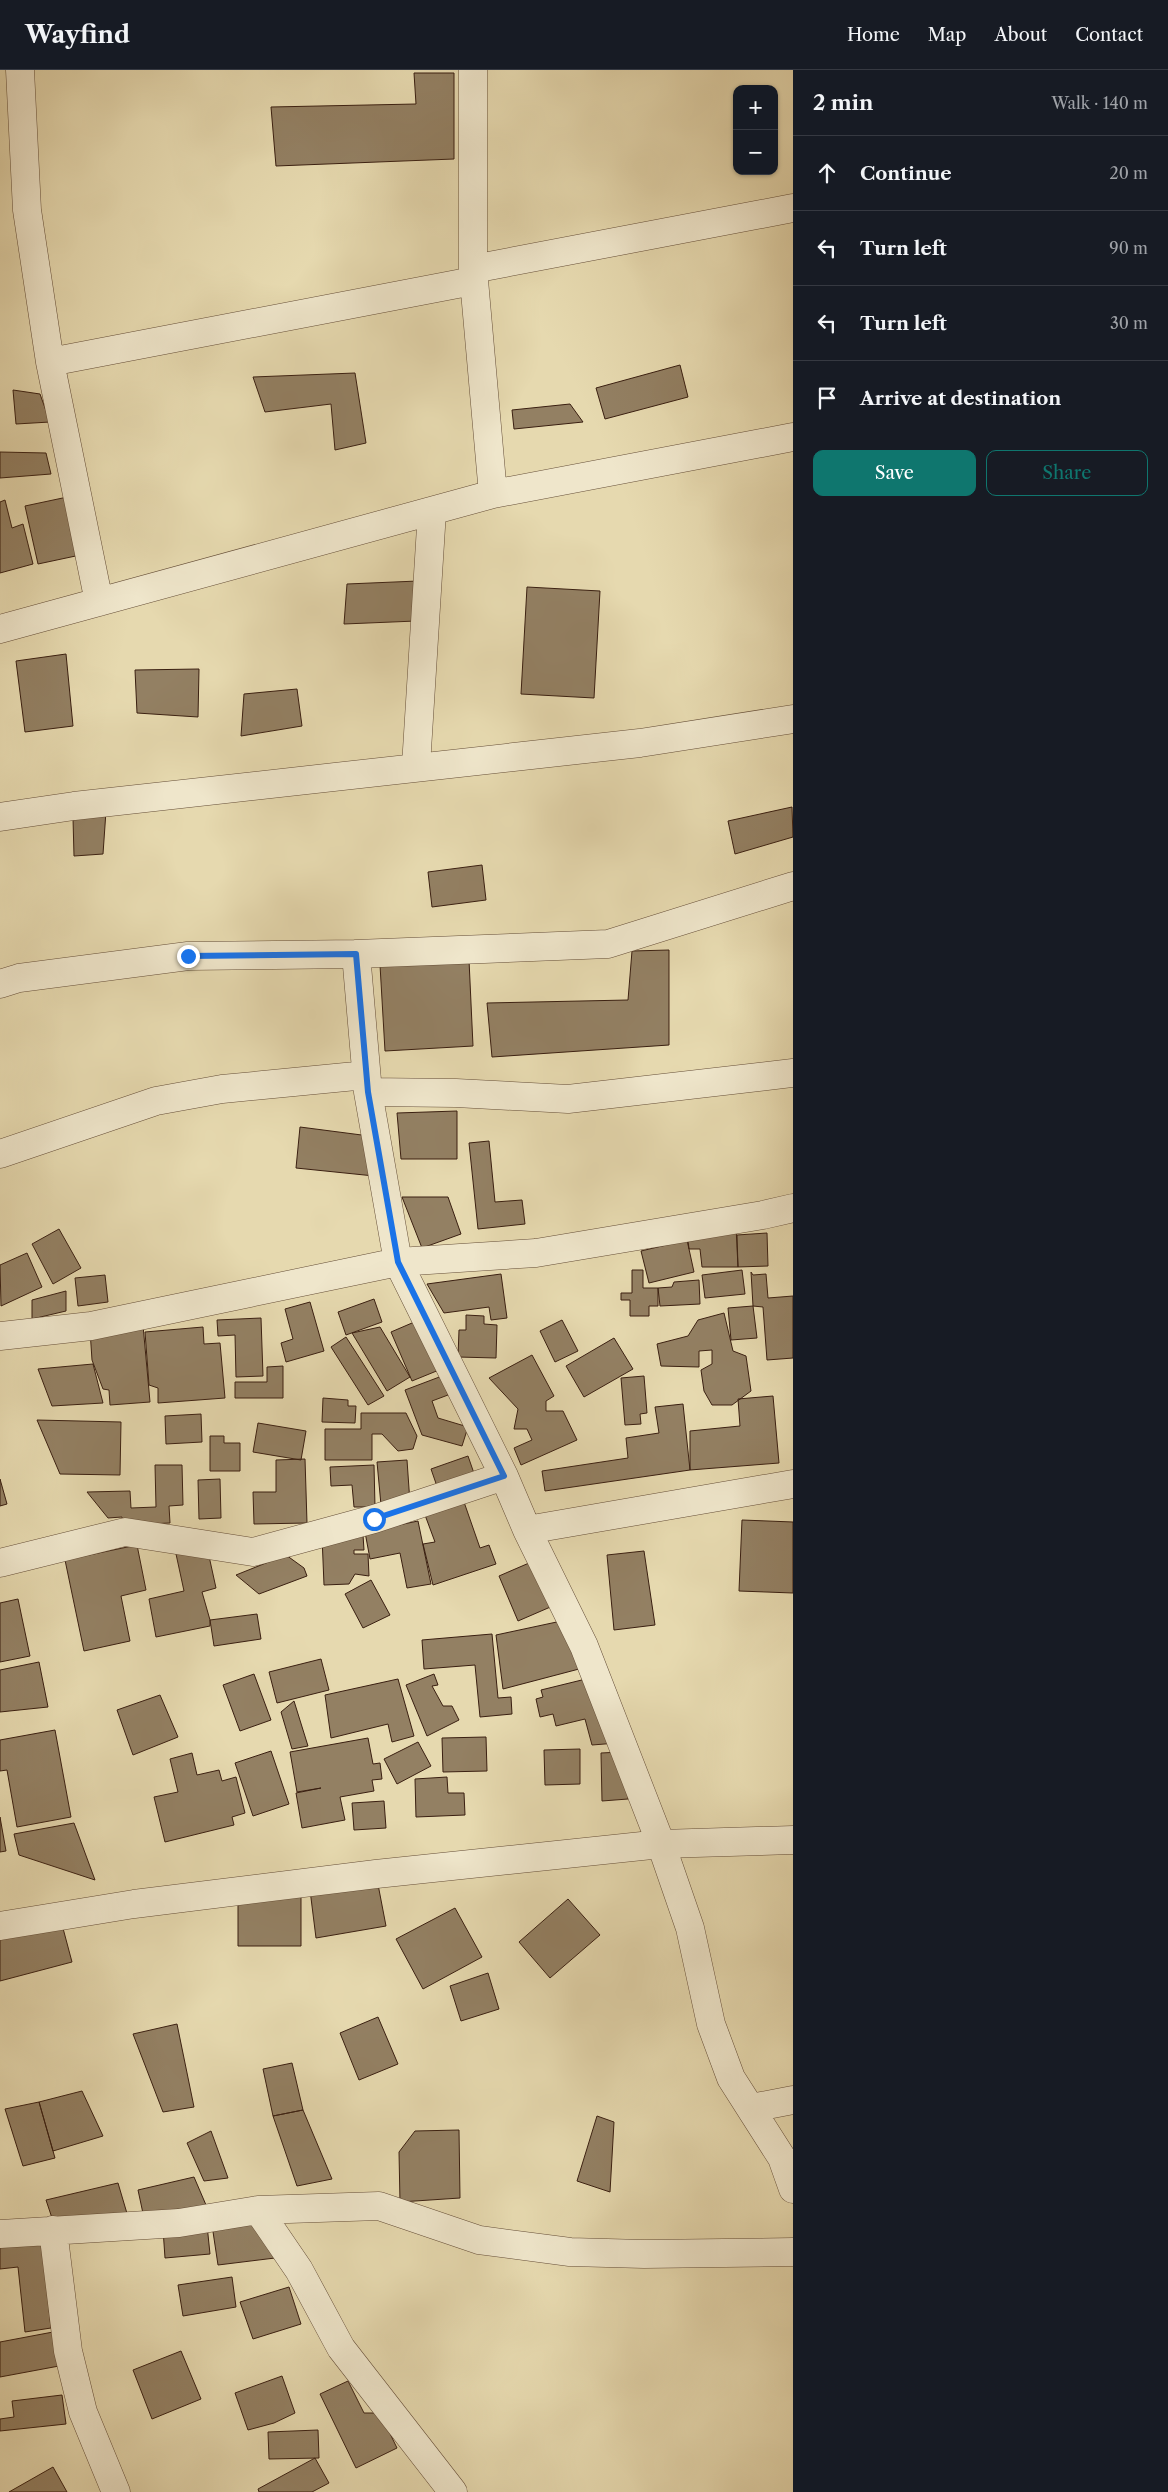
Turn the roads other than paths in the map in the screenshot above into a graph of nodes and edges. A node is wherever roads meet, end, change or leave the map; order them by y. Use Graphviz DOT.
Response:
graph roads {
  1 [pos="20,70"];
  2 [pos="472,70"];
  3 [pos="793,208"];
  4 [pos="473,275"];
  5 [pos="50,362"];
  6 [pos="793,437"];
  7 [pos="493,494"];
  8 [pos="432,511"];
  9 [pos="100,602"];
  10 [pos="0,629"];
  11 [pos="793,718"];
  12 [pos="416,766"];
  13 [pos="0,818"];
  14 [pos="793,886"];
  15 [pos="356,954"];
  16 [pos="0,984"];
  17 [pos="793,1073"];
  18 [pos="367,1084"];
  19 [pos="0,1154"];
  20 [pos="793,1208"];
  21 [pos="398,1262"];
  22 [pos="0,1336"];
  23 [pos="504,1476"];
  24 [pos="793,1484"];
  25 [pos="526,1530"];
  26 [pos="0,1563"];
  27 [pos="793,1840"];
  28 [pos="661,1844"];
  29 [pos="0,1926"];
  30 [pos="793,2100"];
  31 [pos="751,2108"];
  32 [pos="793,2190"];
  33 [pos="258,2210"];
  34 [pos="53,2230"];
  35 [pos="0,2234"];
  36 [pos="793,2252"];
  37 [pos="116,2492"];
  38 [pos="453,2492"];
  1 -- 5 [label="street"];
  2 -- 4 [label="street"];
  3 -- 4 [label="street"];
  4 -- 5 [label="street"];
  4 -- 7 [label="street"];
  5 -- 9 [label="street"];
  6 -- 7 [label="street"];
  7 -- 8 [label="street"];
  8 -- 9 [label="street"];
  8 -- 12 [label="street"];
  9 -- 10 [label="street"];
  11 -- 12 [label="street"];
  12 -- 13 [label="street"];
  14 -- 15 [label="street"];
  15 -- 16 [label="street"];
  15 -- 18 [label="street"];
  17 -- 18 [label="street"];
  18 -- 19 [label="street"];
  18 -- 21 [label="street"];
  20 -- 21 [label="street"];
  21 -- 22 [label="street"];
  21 -- 23 [label="street"];
  23 -- 25 [label="street"];
  23 -- 26 [label="street"];
  24 -- 25 [label="street"];
  25 -- 28 [label="street"];
  27 -- 28 [label="street"];
  28 -- 29 [label="street"];
  28 -- 31 [label="street"];
  30 -- 31 [label="street"];
  31 -- 32 [label="street"];
  33 -- 34 [label="street"];
  33 -- 36 [label="street"];
  33 -- 38 [label="street"];
  34 -- 35 [label="street"];
  34 -- 37 [label="street"];
}
